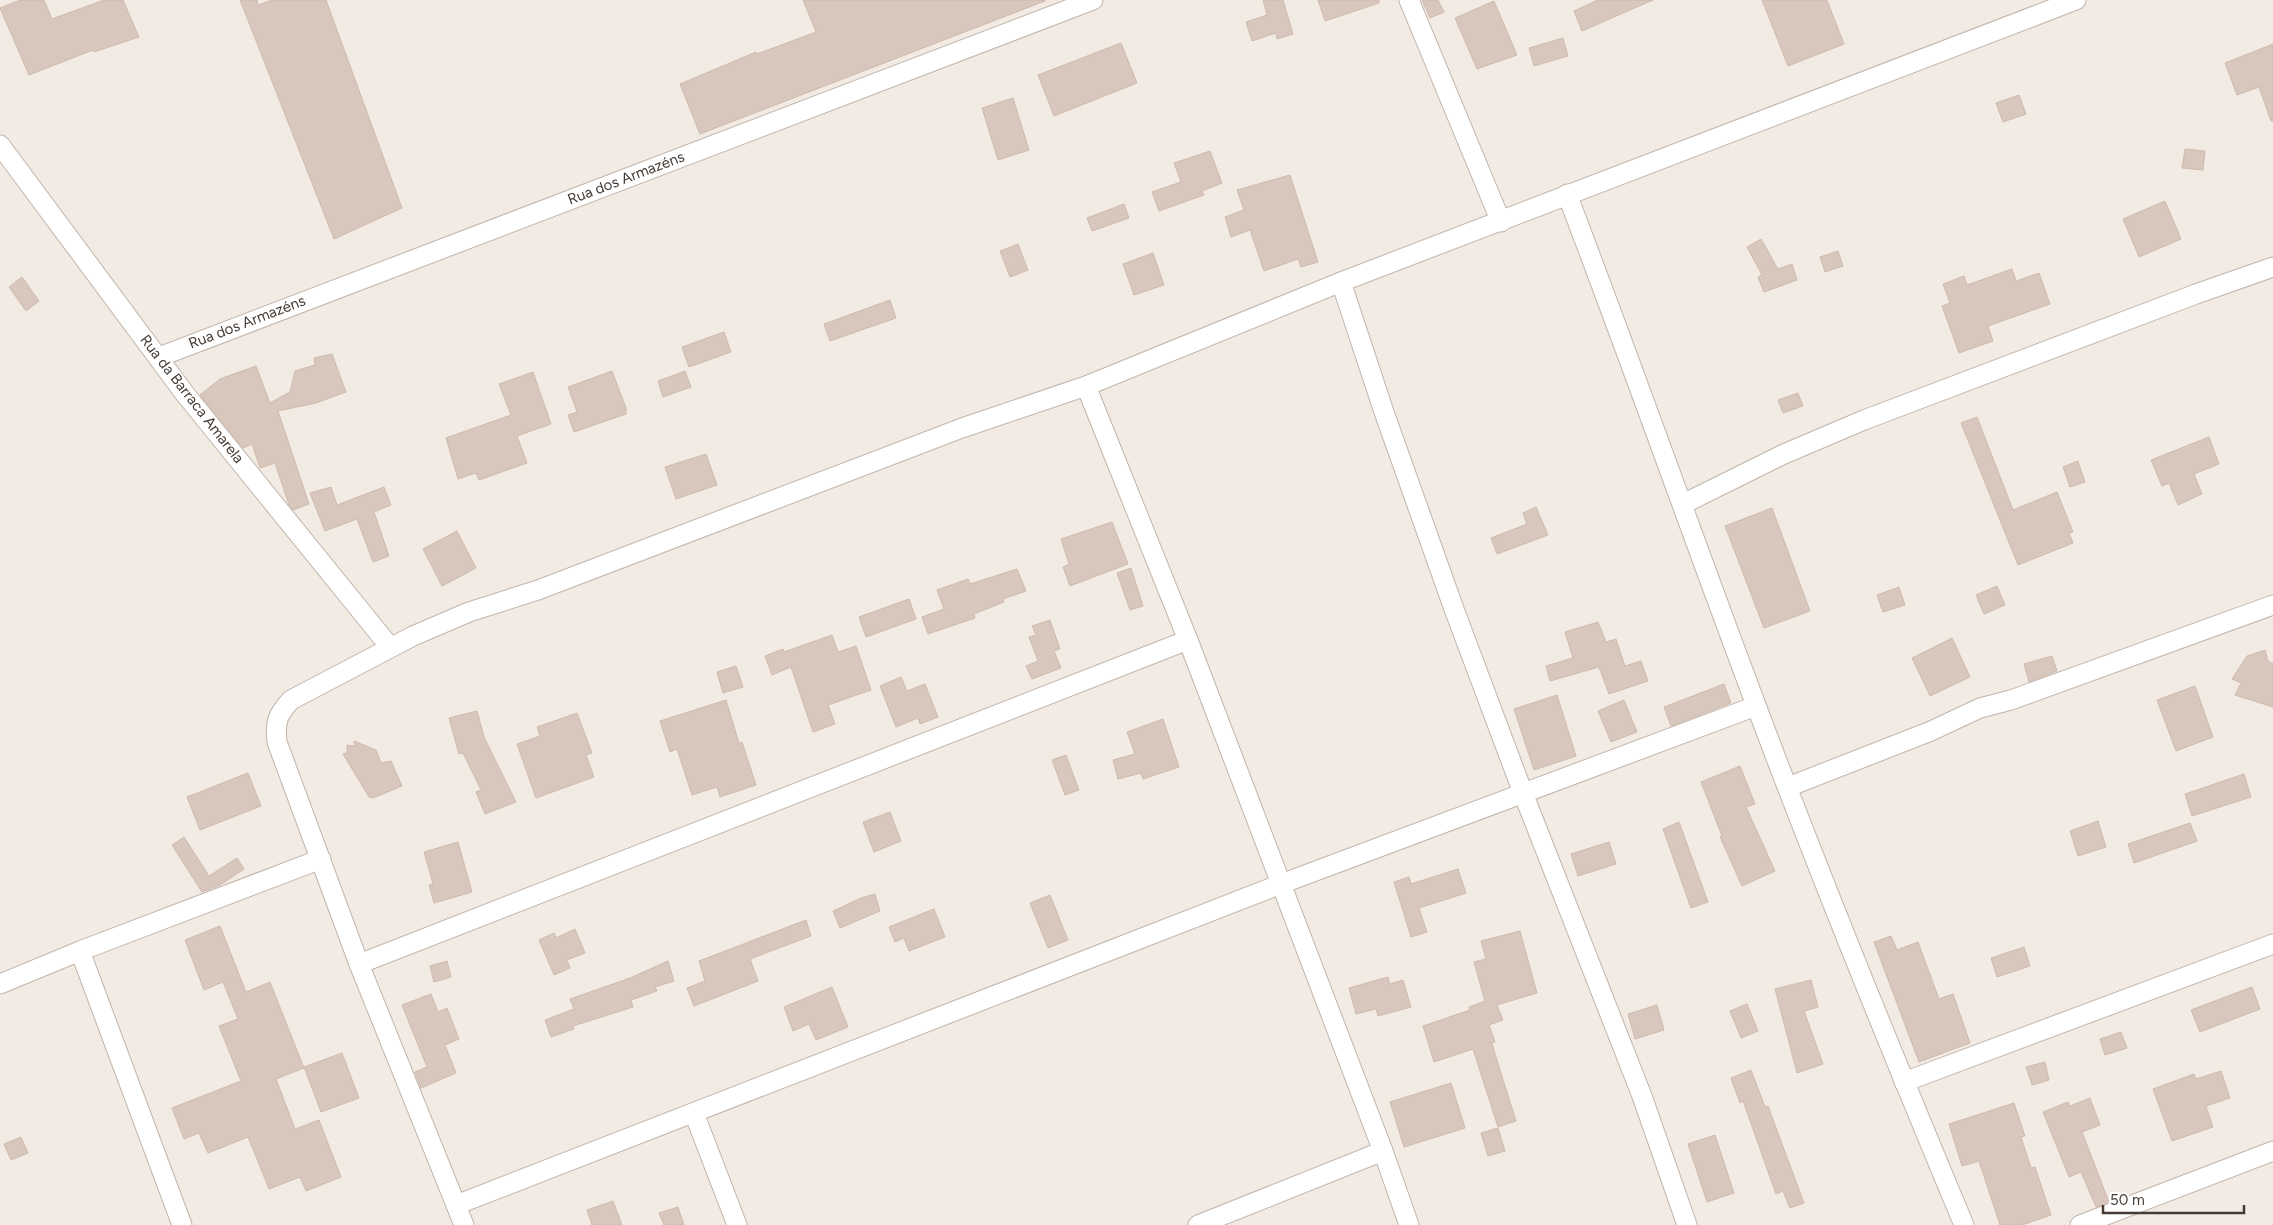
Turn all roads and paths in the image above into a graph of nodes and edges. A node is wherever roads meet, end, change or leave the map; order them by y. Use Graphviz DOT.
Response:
graph roads {
  1 [pos="1093,0"];
  2 [pos="1409,0"];
  3 [pos="2076,0"];
  4 [pos="0,145"];
  5 [pos="1567,194"];
  6 [pos="1501,222"];
  7 [pos="2273,267"];
  8 [pos="1341,282"];
  9 [pos="159,357"];
  10 [pos="1086,386"];
  11 [pos="1683,504"];
  12 [pos="2273,605"];
  13 [pos="1188,640"];
  14 [pos="390,647"];
  15 [pos="1756,706"];
  16 [pos="1788,787"];
  17 [pos="1523,793"];
  18 [pos="321,859"];
  19 [pos="1281,884"];
  20 [pos="2273,944"];
  21 [pos="80,951"];
  22 [pos="359,964"];
  23 [pos="0,984"];
  24 [pos="1904,1082"];
  25 [pos="694,1113"];
  26 [pos="2273,1151"];
  27 [pos="1383,1152"];
  28 [pos="456,1205"];
  29 [pos="182,1225"];
  30 [pos="464,1225"];
  31 [pos="737,1225"];
  32 [pos="1198,1225"];
  33 [pos="1409,1225"];
  34 [pos="1687,1225"];
  35 [pos="1964,1225"];
  36 [pos="2080,1225"];
  1 -- 9 [label="street, Rua dos Armazéns"];
  2 -- 6 [label="street"];
  3 -- 5 [label="street"];
  4 -- 9 [label="street, Rua da Barraca Amarela"];
  5 -- 6 [label="street"];
  5 -- 11 [label="street"];
  6 -- 8 [label="street"];
  7 -- 11 [label="street"];
  8 -- 10 [label="street"];
  8 -- 17 [label="street"];
  9 -- 14 [label="street, Rua da Barraca Amarela"];
  10 -- 13 [label="street"];
  10 -- 14 [label="street"];
  11 -- 15 [label="street"];
  12 -- 16 [label="street"];
  13 -- 19 [label="street"];
  13 -- 22 [label="street"];
  14 -- 18 [label="street"];
  15 -- 16 [label="street"];
  15 -- 17 [label="street"];
  16 -- 24 [label="street"];
  17 -- 19 [label="street"];
  17 -- 34 [label="street"];
  18 -- 21 [label="street"];
  18 -- 22 [label="street"];
  19 -- 25 [label="street"];
  19 -- 27 [label="street"];
  20 -- 24 [label="street"];
  21 -- 23 [label="street"];
  21 -- 29 [label="street"];
  22 -- 28 [label="street"];
  24 -- 35 [label="street"];
  25 -- 28 [label="street"];
  25 -- 31 [label="street"];
  26 -- 36 [label="street"];
  27 -- 32 [label="street"];
  27 -- 33 [label="street"];
  28 -- 30 [label="street"];
}
